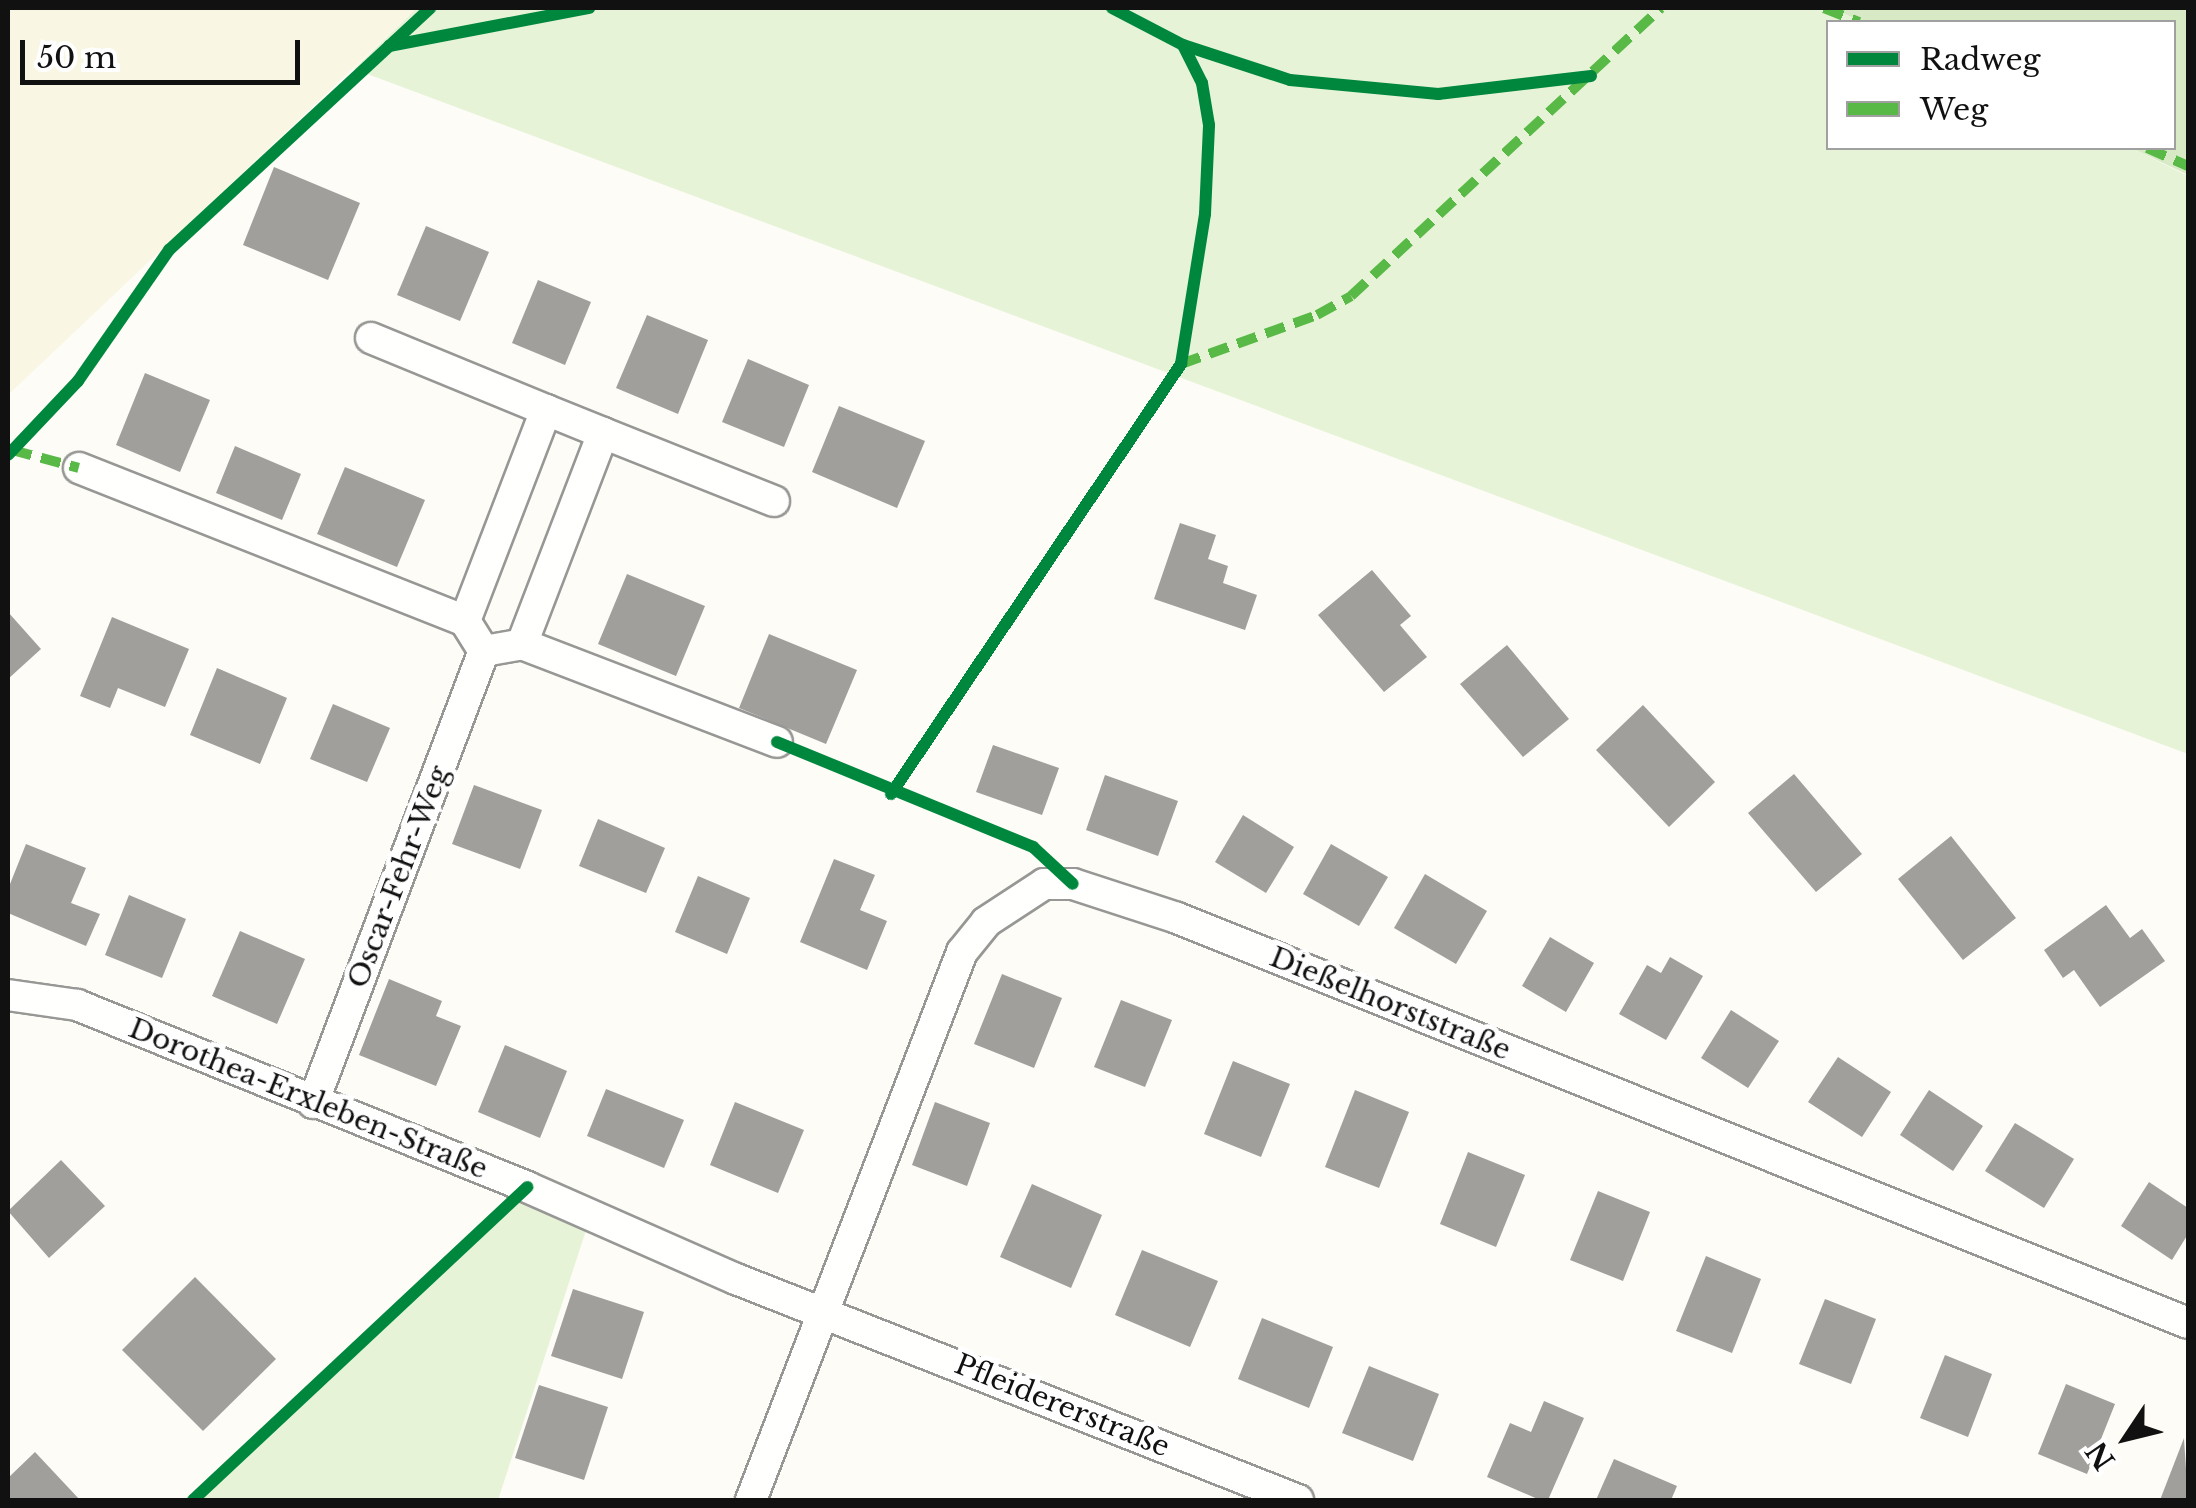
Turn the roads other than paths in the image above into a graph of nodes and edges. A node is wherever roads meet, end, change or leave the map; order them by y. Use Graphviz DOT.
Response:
graph roads {
  1 [pos="371,338"];
  2 [pos="546,410"];
  3 [pos="603,433"];
  4 [pos="79,468"];
  5 [pos="774,501"];
  6 [pos="466,621"];
  7 [pos="522,644"];
  8 [pos="484,651"];
  9 [pos="777,742"];
  10 [pos="8,996"];
  11 [pos="313,1103"];
  12 [pos="826,1312"];
  13 [pos="2188,1324"];
  14 [pos="752,1500"];
  15 [pos="1298,1500"];
  1 -- 2 [label="street"];
  2 -- 3 [label="street"];
  2 -- 6 [label="street"];
  3 -- 5 [label="street"];
  3 -- 7 [label="street"];
  4 -- 6 [label="street"];
  6 -- 8 [label="street"];
  7 -- 8 [label="street"];
  7 -- 9 [label="street"];
  8 -- 11 [label="street, Oscar-Fehr-Weg"];
  10 -- 11 [label="street, Dorothea-Erxleben-Straße"];
  11 -- 12 [label="street, Dorothea-Erxleben-Straße"];
  12 -- 13 [label="street, Dießelhorststraße"];
  12 -- 14 [label="street, Dießelhorststraße"];
  12 -- 15 [label="street, Pfleidererstraße"];
}
